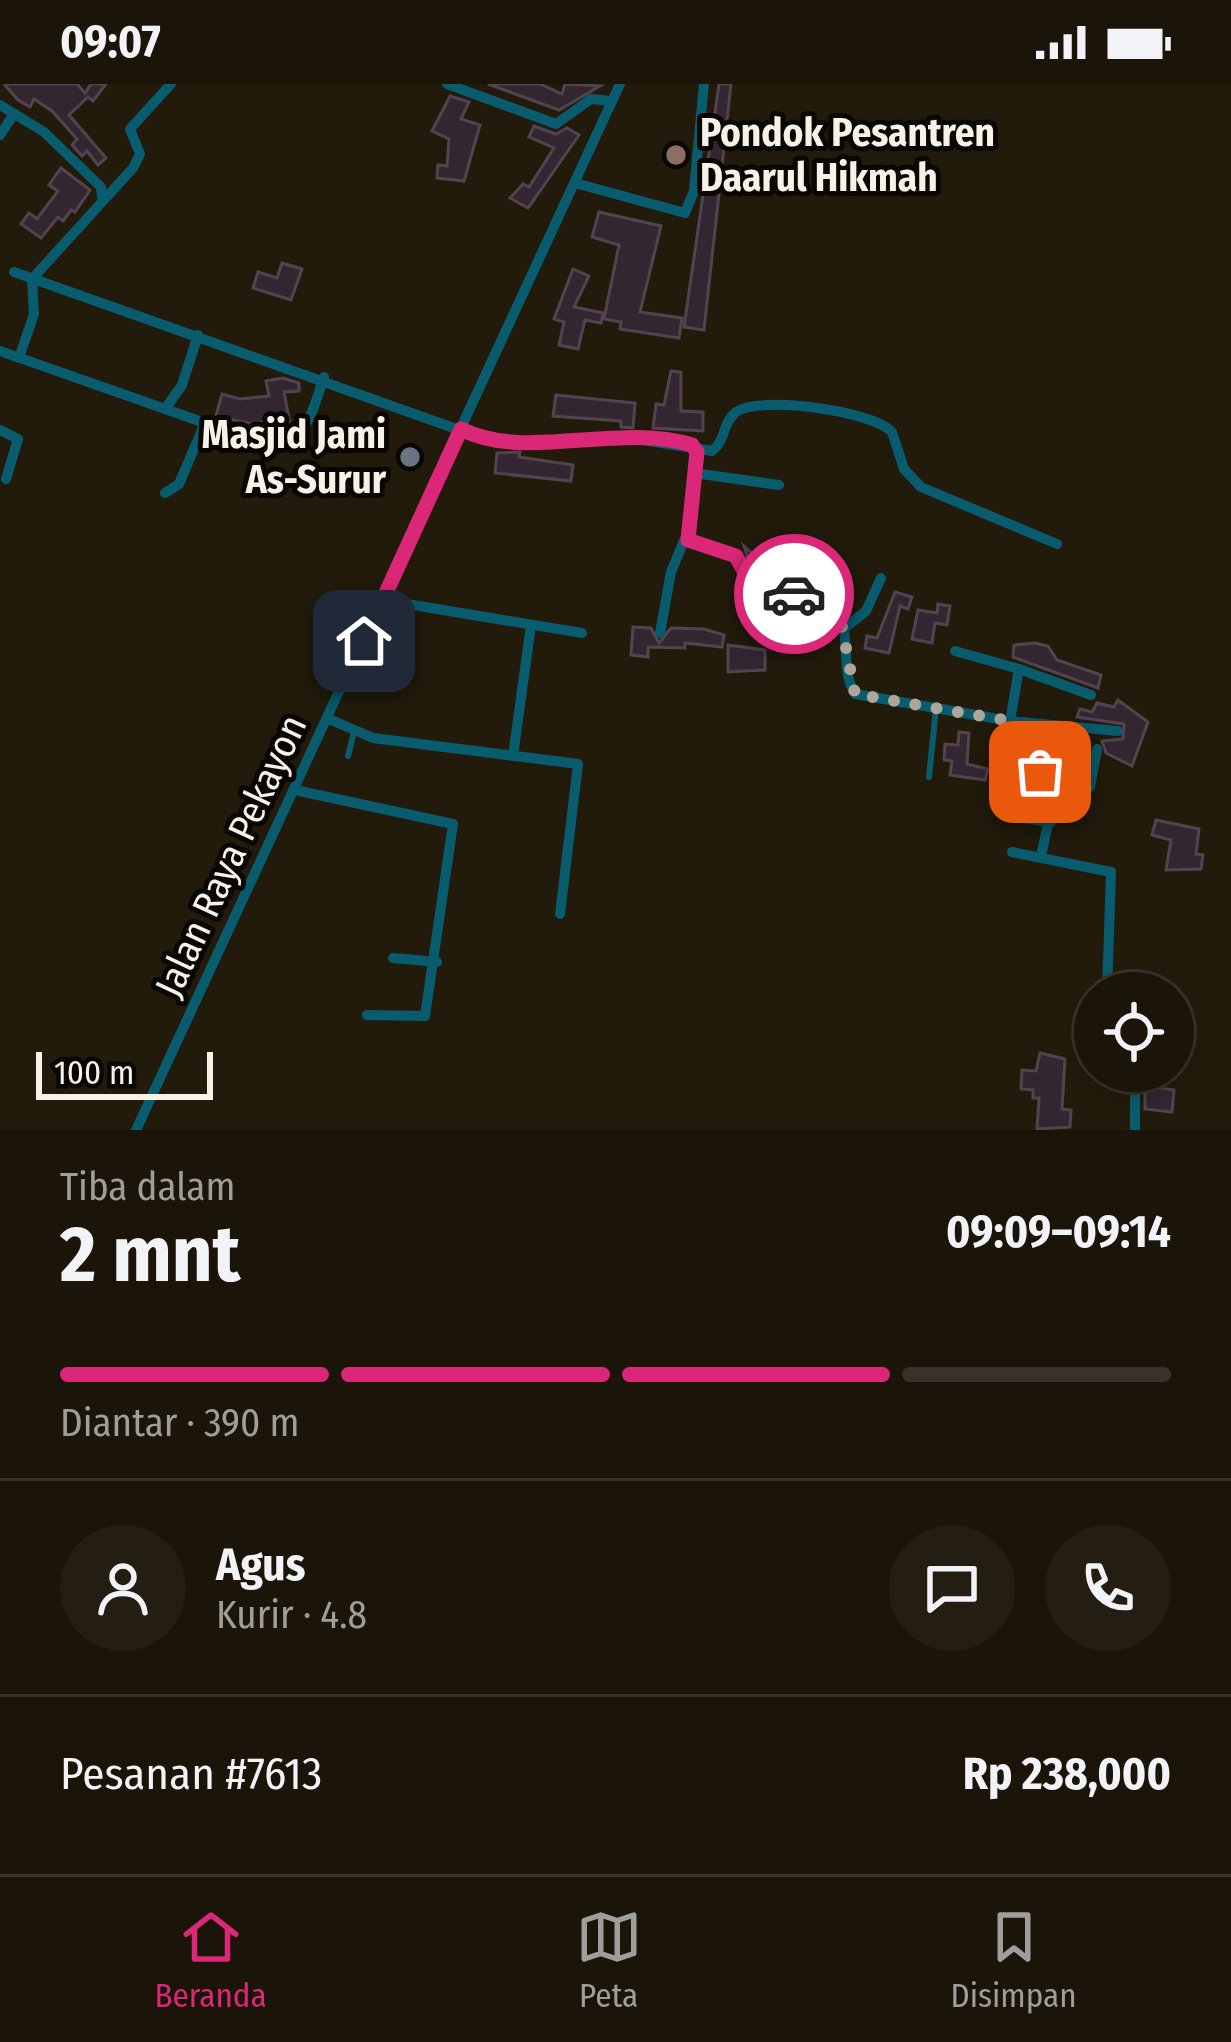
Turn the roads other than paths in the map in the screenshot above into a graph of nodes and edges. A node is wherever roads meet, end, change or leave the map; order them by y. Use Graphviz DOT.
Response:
graph roads {
  1 [pos="171,84"];
  2 [pos="447,84"];
  3 [pos="620,84"];
  4 [pos="704,84"];
  5 [pos="612,101"];
  6 [pos="0,105"];
  7 [pos="14,114"];
  8 [pos="0,135"];
  9 [pos="575,183"];
  10 [pos="102,198"];
  11 [pos="14,272"];
  12 [pos="32,279"];
  13 [pos="198,335"];
  14 [pos="0,351"];
  15 [pos="19,358"];
  16 [pos="324,377"];
  17 [pos="165,409"];
  18 [pos="205,423"];
  19 [pos="0,430"];
  20 [pos="464,430"];
  21 [pos="697,452"];
  22 [pos="694,473"];
  23 [pos="6,479"];
  24 [pos="779,484"];
  25 [pos="166,493"];
  26 [pos="686,536"];
  27 [pos="1057,544"];
  28 [pos="880,578"];
  29 [pos="382,600"];
  30 [pos="531,626"];
  31 [pos="846,627"];
  32 [pos="660,633"];
  33 [pos="583,634"];
  34 [pos="955,651"];
  35 [pos="1019,669"];
  36 [pos="1091,695"];
  37 [pos="937,705"];
  38 [pos="329,719"];
  39 [pos="1010,721"];
  40 [pos="1118,731"];
  41 [pos="354,732"];
  42 [pos="1096,749"];
  43 [pos="348,756"];
  44 [pos="513,756"];
  45 [pos="929,777"];
  46 [pos="1058,787"];
  47 [pos="295,790"];
  48 [pos="1022,818"];
  49 [pos="1051,822"];
  50 [pos="1012,852"];
  51 [pos="1042,856"];
  52 [pos="560,914"];
  53 [pos="393,958"];
  54 [pos="437,962"];
  55 [pos="1108,972"];
  56 [pos="367,1015"];
  57 [pos="1136,1092"];
  58 [pos="136,1130"];
  59 [pos="1135,1130"];
  1 -- 10 [label="street"];
  2 -- 5 [label="street"];
  3 -- 5 [label="street, Jalan Raya Pekayon"];
  4 -- 9 [label="street"];
  5 -- 9 [label="street, Jalan Raya Pekayon"];
  6 -- 7 [label="street"];
  7 -- 8 [label="street"];
  7 -- 10 [label="street"];
  9 -- 20 [label="street, Jalan Raya Pekayon"];
  10 -- 12 [label="street"];
  11 -- 12 [label="street"];
  12 -- 13 [label="street"];
  12 -- 15 [label="street"];
  13 -- 16 [label="street"];
  13 -- 17 [label="street"];
  14 -- 15 [label="street"];
  15 -- 17 [label="street"];
  16 -- 18 [label="street"];
  16 -- 20 [label="street"];
  17 -- 18 [label="street"];
  18 -- 25 [label="street"];
  19 -- 23 [label="street"];
  20 -- 21 [label="street"];
  20 -- 29 [label="street, Jalan Raya Pekayon"];
  21 -- 22 [label="street"];
  21 -- 27 [label="street"];
  22 -- 24 [label="street"];
  22 -- 26 [label="street"];
  26 -- 31 [label="street"];
  26 -- 32 [label="street"];
  28 -- 31 [label="street"];
  29 -- 30 [label="street"];
  29 -- 38 [label="street, Jalan Raya Pekayon"];
  30 -- 33 [label="street"];
  30 -- 44 [label="street"];
  31 -- 37 [label="street"];
  34 -- 35 [label="street"];
  35 -- 36 [label="street"];
  35 -- 39 [label="street"];
  37 -- 39 [label="street"];
  37 -- 45 [label="lane"];
  38 -- 41 [label="street"];
  38 -- 47 [label="street, Jalan Raya Pekayon"];
  39 -- 40 [label="street"];
  39 -- 46 [label="street"];
  41 -- 43 [label="lane"];
  41 -- 44 [label="street"];
  42 -- 46 [label="street"];
  44 -- 52 [label="street"];
  46 -- 49 [label="street"];
  47 -- 54 [label="street"];
  47 -- 58 [label="street, Jalan Raya Pekayon"];
  48 -- 49 [label="street"];
  49 -- 51 [label="street"];
  50 -- 51 [label="street"];
  51 -- 55 [label="street"];
  53 -- 54 [label="street"];
  54 -- 56 [label="street"];
  57 -- 59 [label="street"];
}
